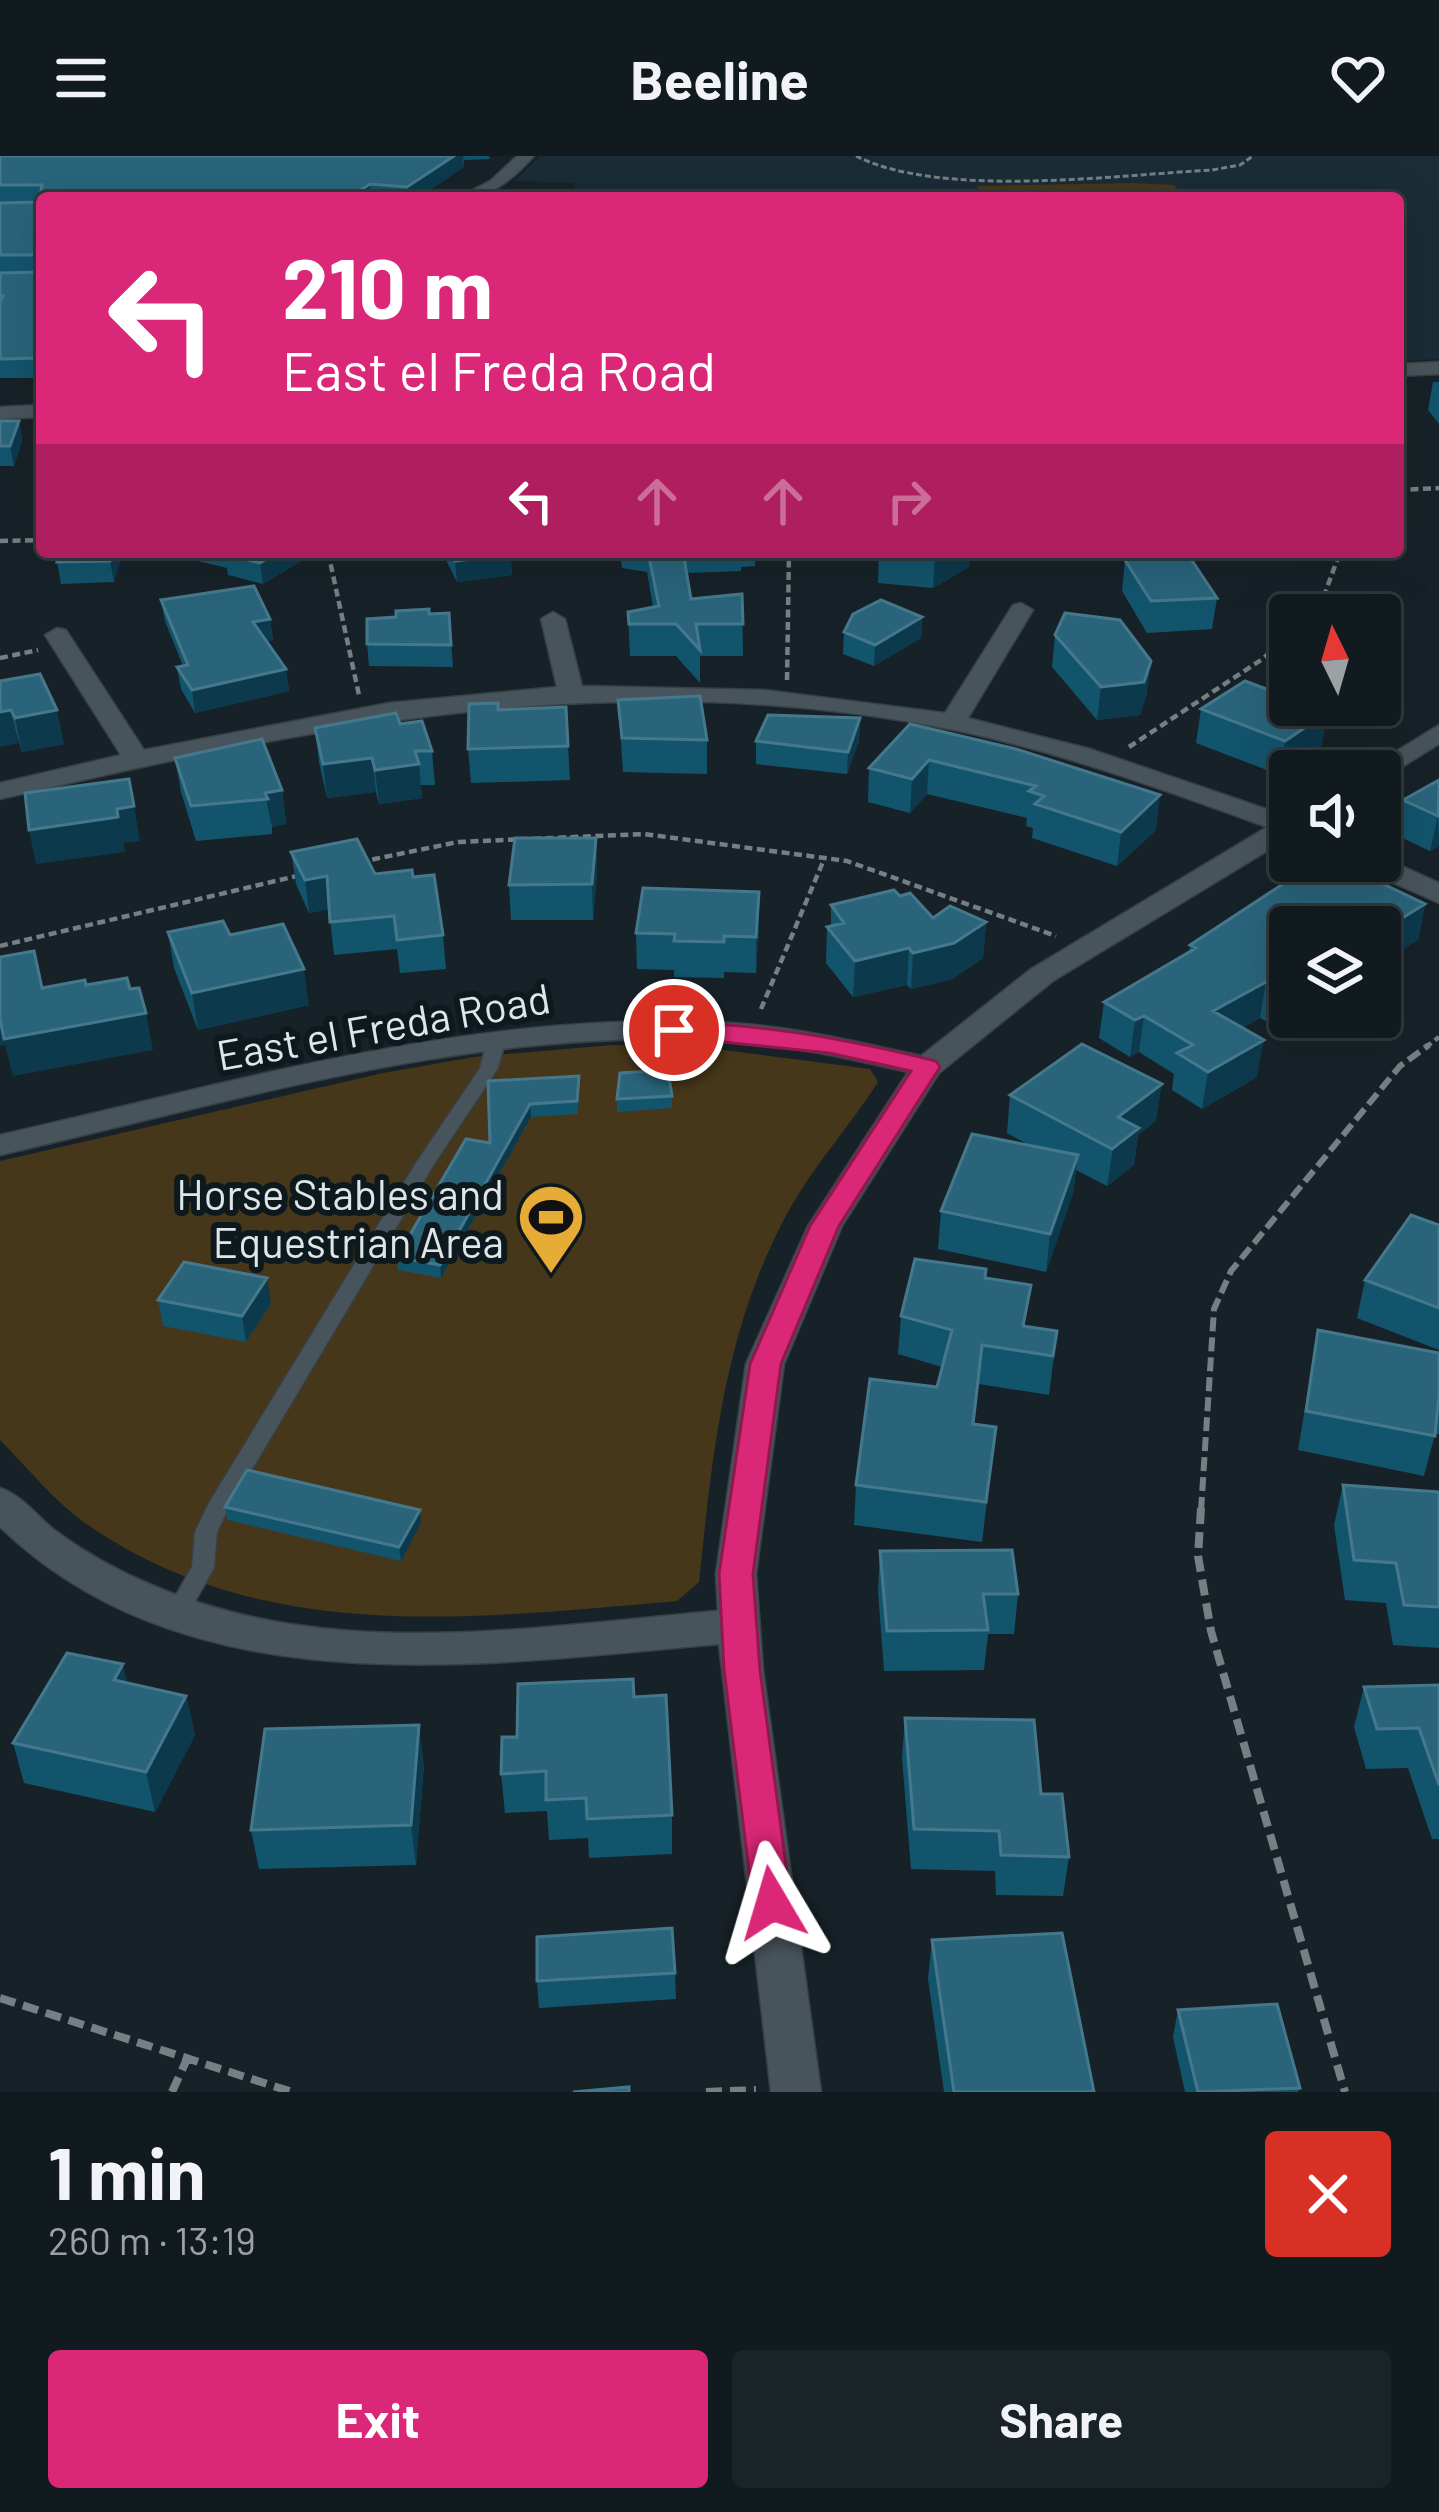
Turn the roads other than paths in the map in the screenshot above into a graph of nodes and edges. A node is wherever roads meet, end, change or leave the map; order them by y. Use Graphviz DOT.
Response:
graph roads {
  1 [pos="526,156"];
  2 [pos="478,192"];
  3 [pos="1439,368"];
  4 [pos="1404,370"];
  5 [pos="36,411"];
  6 [pos="0,412"];
  7 [pos="1021,610"];
  8 [pos="553,619"];
  9 [pos="58,634"];
  10 [pos="571,693"];
  11 [pos="952,722"];
  12 [pos="1439,733"];
  13 [pos="1401,756"];
  14 [pos="137,760"];
  15 [pos="0,791"];
  16 [pos="1269,819"];
  17 [pos="1269,839"];
  18 [pos="1401,877"];
  19 [pos="1439,894"];
  20 [pos="496,1042"];
  21 [pos="927,1067"];
  22 [pos="0,1145"];
  23 [pos="0,1503"];
  24 [pos="178,1612"];
  25 [pos="739,1626"];
  26 [pos="796,2092"];
  1 -- 2 [label="street"];
  3 -- 4 [label="street"];
  5 -- 6 [label="street"];
  7 -- 11 [label="street"];
  8 -- 10 [label="street"];
  9 -- 14 [label="street"];
  10 -- 11 [label="street"];
  10 -- 14 [label="street"];
  11 -- 16 [label="street"];
  12 -- 13 [label="street"];
  14 -- 15 [label="street"];
  17 -- 21 [label="street"];
  18 -- 19 [label="street"];
  20 -- 21 [label="street, East el Freda Road"];
  20 -- 22 [label="street, East el Freda Road"];
  20 -- 24 [label="lane"];
  21 -- 25 [label="street"];
  23 -- 24 [label="street"];
  24 -- 25 [label="street"];
  25 -- 26 [label="street"];
}
